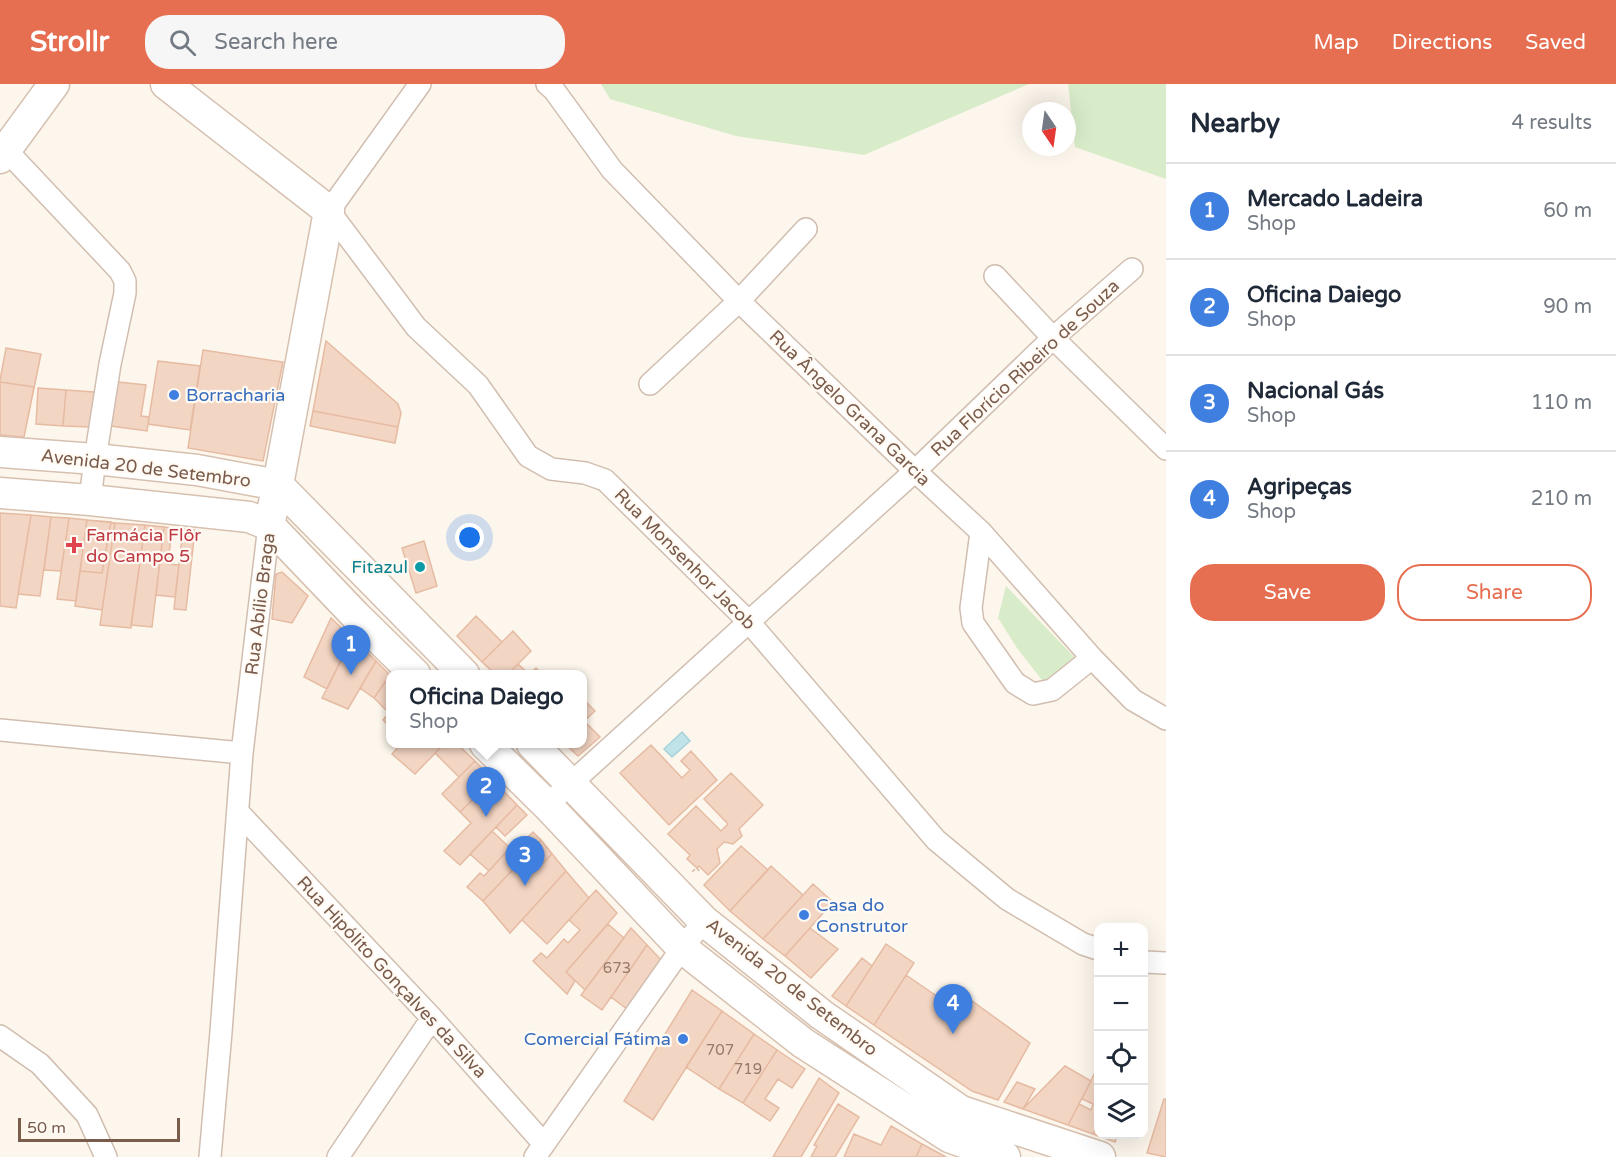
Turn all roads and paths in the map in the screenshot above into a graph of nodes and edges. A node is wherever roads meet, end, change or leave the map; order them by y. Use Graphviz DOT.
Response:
graph roads {
  1 [pos="54,84"];
  2 [pos="166,84"];
  3 [pos="420,84"];
  4 [pos="547,84"];
  5 [pos="3,154"];
  6 [pos="329,211"];
  7 [pos="806,230"];
  8 [pos="1132,269"];
  9 [pos="995,276"];
  10 [pos="739,301"];
  11 [pos="1053,339"];
  12 [pos="650,384"];
  13 [pos="1166,449"];
  14 [pos="0,452"];
  15 [pos="94,459"];
  16 [pos="915,471"];
  17 [pos="278,485"];
  18 [pos="0,493"];
  19 [pos="90,500"];
  20 [pos="269,525"];
  21 [pos="981,532"];
  22 [pos="379,587"];
  23 [pos="355,615"];
  24 [pos="749,622"];
  25 [pos="1092,658"];
  26 [pos="410,670"];
  27 [pos="459,670"];
  28 [pos="1166,718"];
  29 [pos="0,730"];
  30 [pos="489,748"];
  31 [pos="536,748"];
  32 [pos="242,753"];
  33 [pos="571,783"];
  34 [pos="547,805"];
  35 [pos="238,812"];
  36 [pos="689,866"];
  37 [pos="700,867"];
  38 [pos="704,921"];
  39 [pos="682,948"];
  40 [pos="1094,948"];
  41 [pos="1148,962"];
  42 [pos="1166,963"];
  43 [pos="432,1017"];
  44 [pos="0,1036"];
  45 [pos="955,1124"];
  46 [pos="540,1150"];
  47 [pos="106,1157"];
  48 [pos="210,1157"];
  49 [pos="338,1157"];
  50 [pos="1005,1157"];
  51 [pos="1100,1157"];
  1 -- 5 [label="main road"];
  2 -- 6 [label="main road, Rua Monsenhor Jacob"];
  3 -- 6 [label="street, Rua Abílio Braga"];
  4 -- 10 [label="street, Rua Ângelo Grana Garcia"];
  5 -- 15 [label="street"];
  6 -- 17 [label="main road, Rua Abílio Braga"];
  6 -- 24 [label="street, Rua Monsenhor Jacob"];
  7 -- 10 [label="street"];
  8 -- 11 [label="street, Rua Florício Ribeiro de Souza"];
  9 -- 11 [label="street"];
  10 -- 12 [label="street"];
  10 -- 16 [label="street, Rua Ângelo Grana Garcia"];
  11 -- 13 [label="street"];
  11 -- 16 [label="street, Rua Florício Ribeiro de Souza"];
  14 -- 15 [label="main road, Avenida 20 de Setembro"];
  15 -- 17 [label="main road, Avenida 20 de Setembro"];
  15 -- 19 [label="street"];
  16 -- 21 [label="street, Rua Ângelo Grana Garcia"];
  16 -- 24 [label="street, Rua Florício Ribeiro de Souza"];
  17 -- 20 [label="main road, Rua Abílio Braga"];
  17 -- 22 [label="main road"];
  18 -- 19 [label="main road, Avenida 20 de Setembro"];
  19 -- 20 [label="main road, Avenida 20 de Setembro"];
  20 -- 23 [label="main road, Avenida 20 de Setembro"];
  20 -- 32 [label="street, Rua Abílio Braga"];
  21 -- 25 [label="street, Rua Ângelo Grana Garcia"];
  21 -- 25 [label="street"];
  22 -- 23 [label="main road"];
  22 -- 27 [label="main road"];
  23 -- 26 [label="main road, Avenida 20 de Setembro"];
  24 -- 33 [label="street, Rua Florício Ribeiro de Souza"];
  24 -- 40 [label="street, Rua Monsenhor Jacob"];
  25 -- 28 [label="street, Rua Ângelo Grana Garcia"];
  29 -- 32 [label="street"];
  30 -- 34 [label="main road, Avenida 20 de Setembro"];
  31 -- 33 [label="main road, Avenida 20 de Setembro"];
  32 -- 35 [label="street, Rua Abílio Braga"];
  33 -- 34 [label="street, Rua Florício Ribeiro de Souza"];
  33 -- 38 [label="main road, Avenida 20 de Setembro"];
  34 -- 39 [label="main road, Avenida 20 de Setembro"];
  35 -- 43 [label="street, Rua Hipólito Gonçalves da Silva"];
  35 -- 48 [label="street, Rua Abílio Braga"];
  36 -- 37 [label="path"];
  38 -- 39 [label="street"];
  38 -- 45 [label="main road, Avenida 20 de Setembro"];
  39 -- 45 [label="main road, Avenida 20 de Setembro"];
  39 -- 46 [label="street"];
  41 -- 42 [label="street"];
  43 -- 46 [label="street, Rua Hipólito Gonçalves da Silva"];
  43 -- 49 [label="street"];
  44 -- 47 [label="street"];
  45 -- 50 [label="main road, Avenida 20 de Setembro"];
  45 -- 51 [label="main road, Avenida 20 de Setembro"];
}
